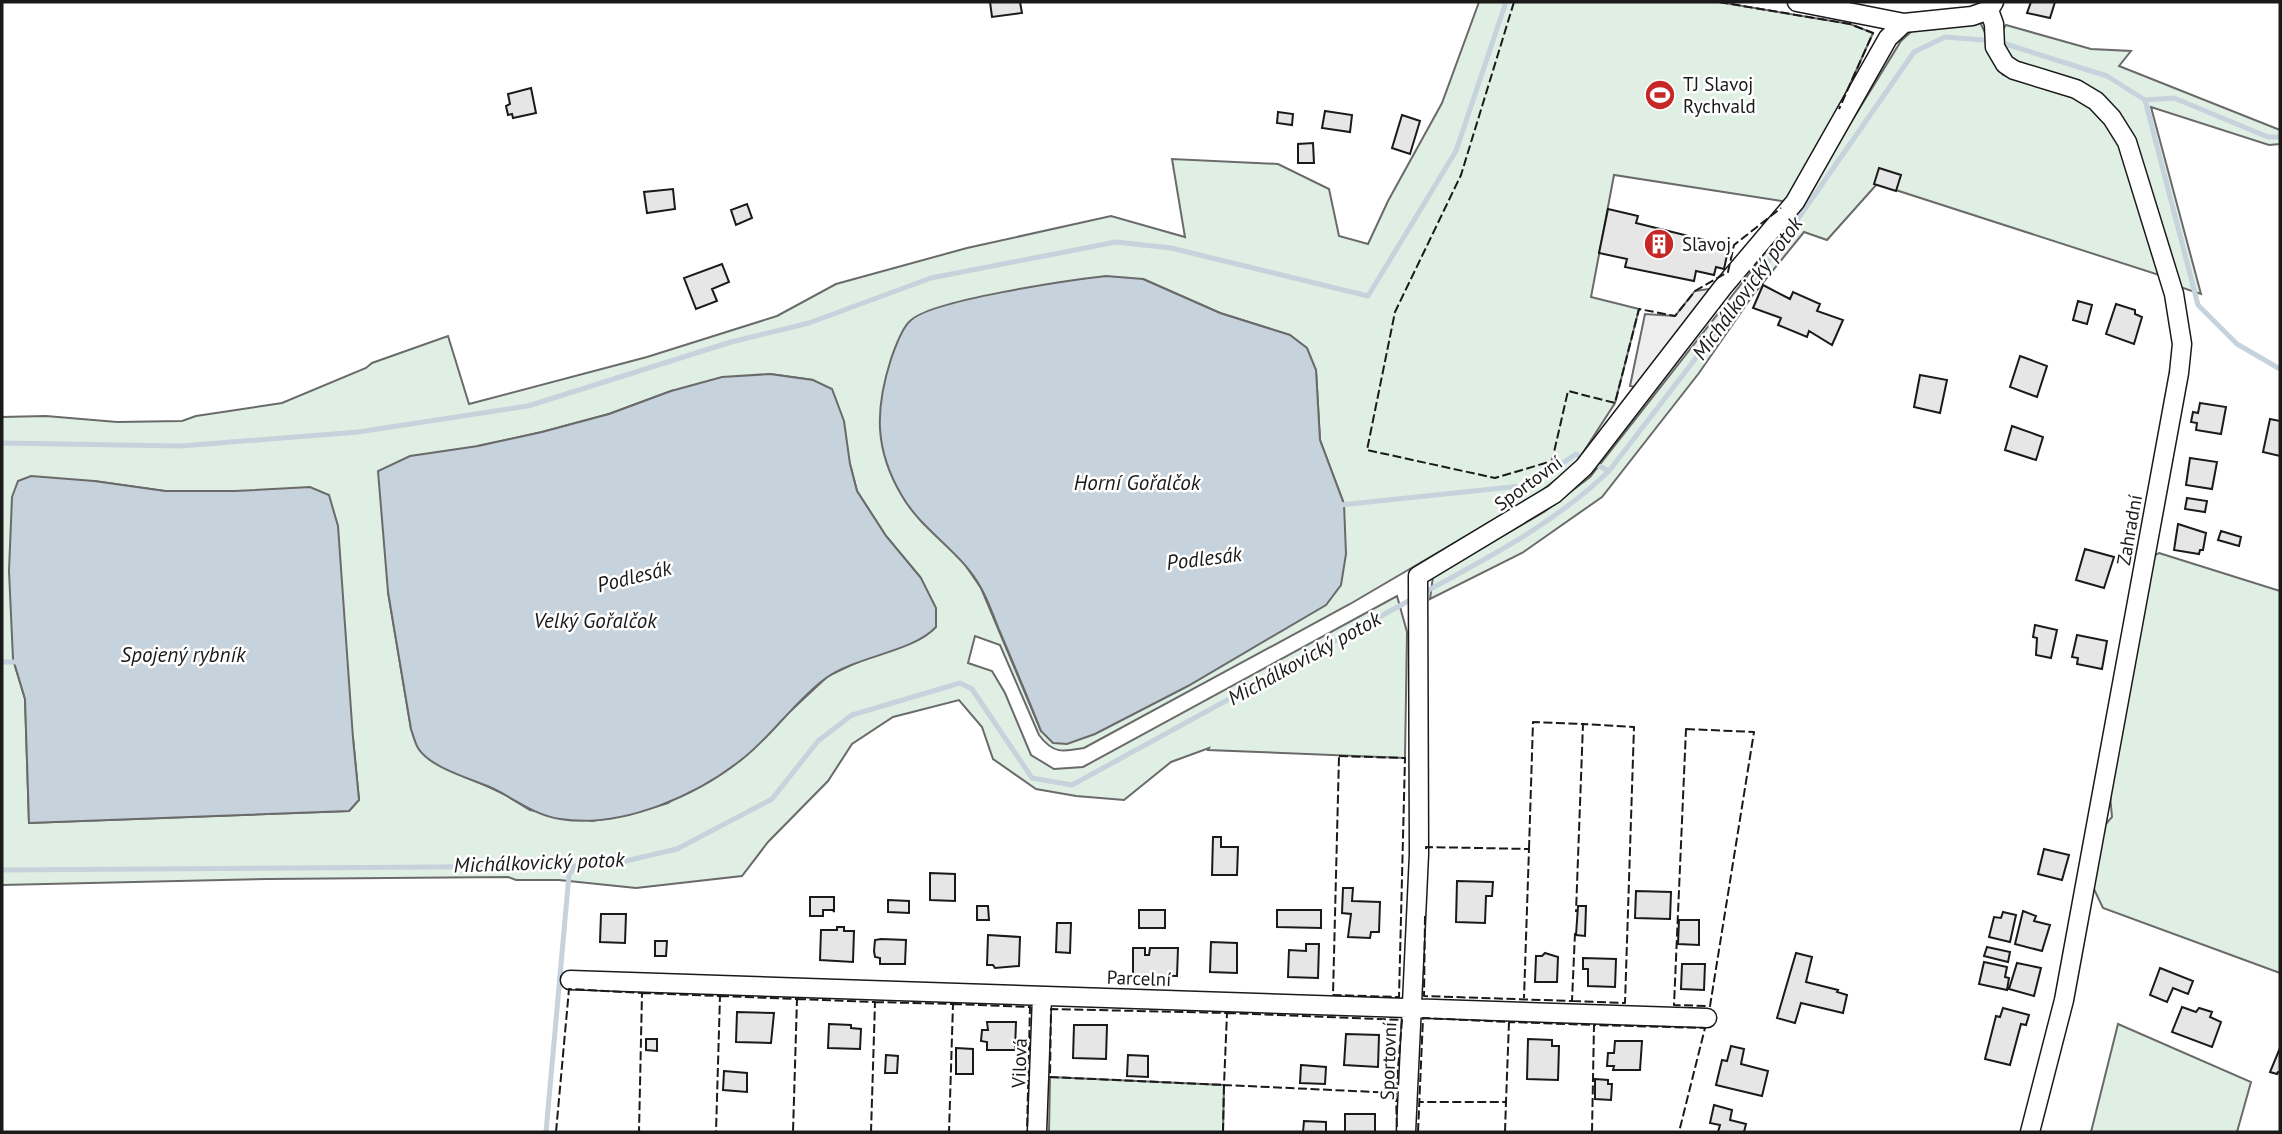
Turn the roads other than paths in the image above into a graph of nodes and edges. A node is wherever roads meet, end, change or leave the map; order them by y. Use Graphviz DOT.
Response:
graph roads {
  1 [pos="1797,2"];
  2 [pos="1992,12"];
  3 [pos="1904,23"];
  4 [pos="570,980"];
  5 [pos="1042,996"];
  6 [pos="1411,1009"];
  7 [pos="1707,1018"];
  8 [pos="1037,1132"];
  9 [pos="1406,1132"];
  10 [pos="2030,1132"];
  1 -- 3 [label="street"];
  2 -- 3 [label="street"];
  2 -- 10 [label="street, Zahradní"];
  3 -- 6 [label="street, Sportovní"];
  4 -- 5 [label="street, Parcelní"];
  5 -- 6 [label="street, Parcelní"];
  5 -- 8 [label="street, Vilová"];
  6 -- 7 [label="street, Parcelní"];
  6 -- 9 [label="street, Sportovní"];
}
